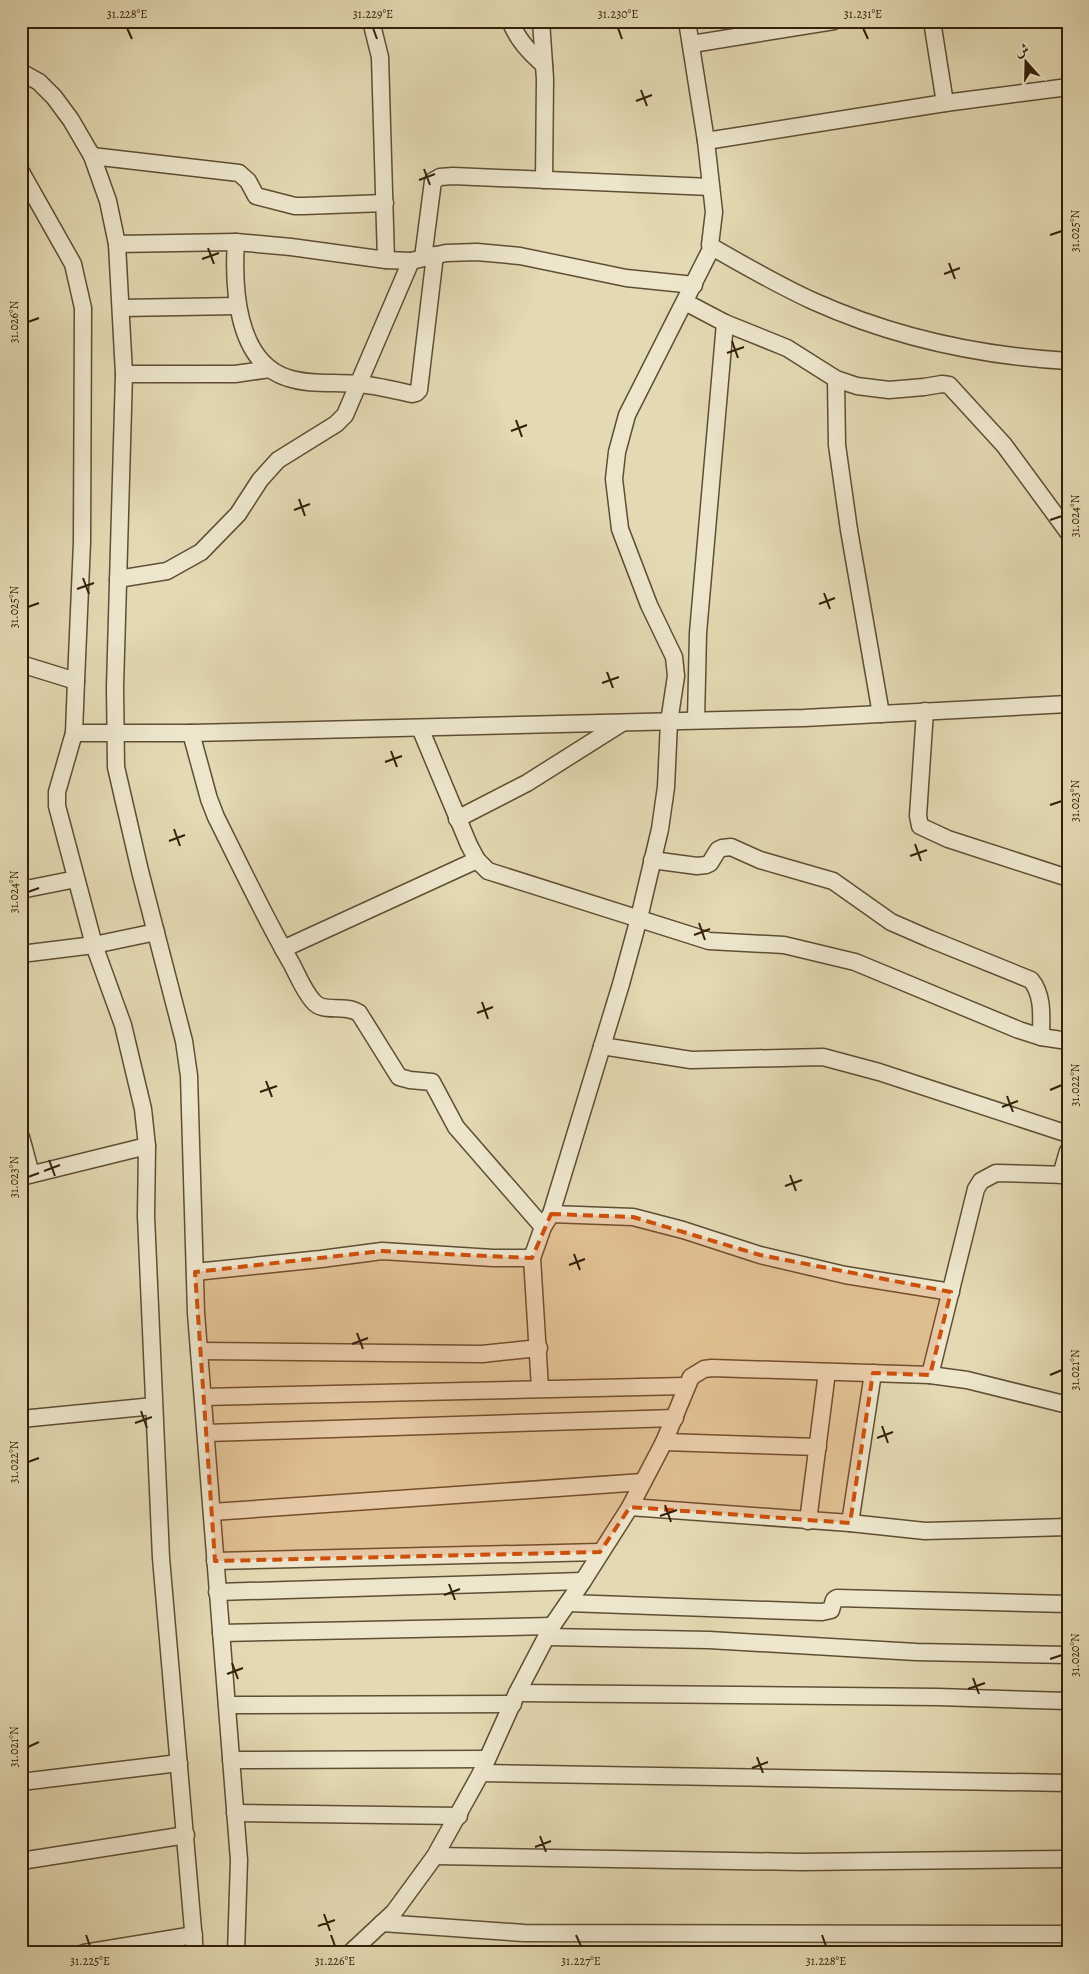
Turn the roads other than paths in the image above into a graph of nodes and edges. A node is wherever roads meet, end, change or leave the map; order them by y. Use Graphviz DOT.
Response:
graph roads {
  1 [pos="371,21"];
  2 [pos="510,21"];
  3 [pos="541,21"];
  4 [pos="687,21"];
  5 [pos="834,21"];
  6 [pos="932,21"];
  7 [pos="770,26"];
  8 [pos="692,44"];
  9 [pos="544,65"];
  10 [pos="21,72"];
  11 [pos="1068,87"];
  12 [pos="945,103"];
  13 [pos="706,141"];
  14 [pos="92,156"];
  15 [pos="21,172"];
  16 [pos="544,180"];
  17 [pos="711,187"];
  18 [pos="385,204"];
  19 [pos="236,242"];
  20 [pos="117,244"];
  21 [pos="712,247"];
  22 [pos="423,258"];
  23 [pos="386,260"];
  24 [pos="694,285"];
  25 [pos="685,302"];
  26 [pos="237,306"];
  27 [pos="121,308"];
  28 [pos="726,323"];
  29 [pos="1068,361"];
  30 [pos="270,369"];
  31 [pos="124,374"];
  32 [pos="836,379"];
  33 [pos="358,384"];
  34 [pos="1068,532"];
  35 [pos="118,579"];
  36 [pos="21,664"];
  37 [pos="76,681"];
  38 [pos="1068,704"];
  39 [pos="925,711"];
  40 [pos="881,714"];
  41 [pos="696,720"];
  42 [pos="669,722"];
  43 [pos="622,723"];
  44 [pos="420,728"];
  45 [pos="116,732"];
  46 [pos="74,733"];
  47 [pos="191,733"];
  48 [pos="457,818"];
  49 [pos="477,860"];
  50 [pos="652,860"];
  51 [pos="1068,878"];
  52 [pos="76,879"];
  53 [pos="21,890"];
  54 [pos="639,918"];
  55 [pos="156,932"];
  56 [pos="94,945"];
  57 [pos="283,949"];
  58 [pos="21,954"];
  59 [pos="1041,1037"];
  60 [pos="1068,1041"];
  61 [pos="602,1046"];
  62 [pos="1068,1134"];
  63 [pos="21,1137"];
  64 [pos="147,1146"];
  65 [pos="1068,1150"];
  66 [pos="26,1175"];
  67 [pos="1064,1175"];
  68 [pos="547,1220"];
  69 [pos="532,1258"];
  70 [pos="195,1272"];
  71 [pos="951,1292"];
  72 [pos="539,1348"];
  73 [pos="199,1350"];
  74 [pos="828,1372"];
  75 [pos="873,1374"];
  76 [pos="930,1375"];
  77 [pos="685,1386"];
  78 [pos="540,1388"];
  79 [pos="203,1397"];
  80 [pos="1068,1405"];
  81 [pos="154,1406"];
  82 [pos="675,1418"];
  83 [pos="21,1419"];
  84 [pos="206,1433"];
  85 [pos="664,1442"];
  86 [pos="818,1447"];
  87 [pos="643,1482"];
  88 [pos="630,1507"];
  89 [pos="212,1512"];
  90 [pos="808,1521"];
  91 [pos="850,1523"];
  92 [pos="1068,1527"];
  93 [pos="600,1552"];
  94 [pos="215,1561"];
  95 [pos="583,1581"];
  96 [pos="217,1592"];
  97 [pos="568,1604"];
  98 [pos="1068,1604"];
  99 [pos="221,1632"];
  100 [pos="549,1632"];
  101 [pos="1068,1654"];
  102 [pos="515,1698"];
  103 [pos="1068,1702"];
  104 [pos="227,1705"];
  105 [pos="231,1760"];
  106 [pos="179,1763"];
  107 [pos="484,1766"];
  108 [pos="21,1782"];
  109 [pos="1068,1783"];
  110 [pos="235,1813"];
  111 [pos="459,1816"];
  112 [pos="186,1835"];
  113 [pos="435,1856"];
  114 [pos="1068,1859"];
  115 [pos="21,1861"];
  116 [pos="382,1923"];
  117 [pos="1068,1934"];
  118 [pos="194,1935"];
  119 [pos="84,1953"];
  120 [pos="195,1953"];
  121 [pos="236,1953"];
  122 [pos="350,1953"];
  1 -- 18 [label="street"];
  2 -- 9 [label="street"];
  3 -- 9 [label="street"];
  4 -- 8 [label="street"];
  5 -- 7 [label="street"];
  6 -- 12 [label="street"];
  7 -- 8 [label="street"];
  8 -- 13 [label="street"];
  9 -- 16 [label="street"];
  10 -- 14 [label="street"];
  11 -- 12 [label="street"];
  12 -- 13 [label="street"];
  13 -- 17 [label="street"];
  14 -- 18 [label="street"];
  14 -- 20 [label="street"];
  15 -- 37 [label="street"];
  16 -- 17 [label="street"];
  16 -- 22 [label="street"];
  17 -- 21 [label="street"];
  18 -- 23 [label="street"];
  19 -- 20 [label="street"];
  19 -- 23 [label="street"];
  19 -- 26 [label="street"];
  20 -- 27 [label="street"];
  21 -- 24 [label="street"];
  21 -- 29 [label="street"];
  22 -- 23 [label="street"];
  22 -- 24 [label="street"];
  22 -- 33 [label="street"];
  22 -- 33 [label="street"];
  24 -- 25 [label="street"];
  25 -- 28 [label="street"];
  25 -- 42 [label="street"];
  26 -- 27 [label="street"];
  26 -- 30 [label="street"];
  27 -- 31 [label="street"];
  28 -- 32 [label="street"];
  28 -- 41 [label="street"];
  30 -- 31 [label="street"];
  30 -- 33 [label="street"];
  31 -- 35 [label="street"];
  32 -- 34 [label="street"];
  32 -- 40 [label="street"];
  33 -- 35 [label="street"];
  35 -- 45 [label="street"];
  36 -- 37 [label="street"];
  37 -- 46 [label="street"];
  38 -- 39 [label="street"];
  39 -- 40 [label="street"];
  39 -- 51 [label="street"];
  40 -- 41 [label="street"];
  41 -- 42 [label="street"];
  42 -- 43 [label="street"];
  42 -- 50 [label="street"];
  43 -- 44 [label="street"];
  43 -- 48 [label="street"];
  44 -- 47 [label="street"];
  44 -- 48 [label="street"];
  45 -- 46 [label="street"];
  45 -- 47 [label="street"];
  45 -- 55 [label="street"];
  46 -- 52 [label="street"];
  47 -- 57 [label="street"];
  48 -- 49 [label="street"];
  49 -- 54 [label="street"];
  49 -- 57 [label="street"];
  50 -- 54 [label="street"];
  50 -- 59 [label="street"];
  52 -- 53 [label="street"];
  52 -- 56 [label="street"];
  54 -- 59 [label="street"];
  54 -- 61 [label="street"];
  55 -- 56 [label="street"];
  55 -- 70 [label="street"];
  56 -- 58 [label="street"];
  56 -- 64 [label="street"];
  57 -- 68 [label="street"];
  59 -- 60 [label="street"];
  61 -- 62 [label="street"];
  61 -- 68 [label="street"];
  63 -- 66 [label="street"];
  64 -- 66 [label="street"];
  64 -- 81 [label="street"];
  65 -- 67 [label="street"];
  67 -- 71 [label="street"];
  68 -- 69 [label="street"];
  68 -- 71 [label="street"];
  69 -- 70 [label="street"];
  69 -- 72 [label="street"];
  70 -- 73 [label="street"];
  71 -- 76 [label="street"];
  72 -- 73 [label="street"];
  72 -- 78 [label="street"];
  73 -- 79 [label="street"];
  74 -- 75 [label="street"];
  74 -- 77 [label="street"];
  74 -- 86 [label="street"];
  75 -- 76 [label="street"];
  75 -- 91 [label="street"];
  76 -- 80 [label="street"];
  77 -- 78 [label="street"];
  77 -- 82 [label="street"];
  78 -- 79 [label="street"];
  79 -- 84 [label="street"];
  81 -- 83 [label="street"];
  81 -- 106 [label="street"];
  82 -- 84 [label="street"];
  82 -- 85 [label="street"];
  84 -- 89 [label="street"];
  85 -- 86 [label="street"];
  85 -- 87 [label="street"];
  86 -- 90 [label="street"];
  87 -- 88 [label="street"];
  87 -- 89 [label="street"];
  88 -- 90 [label="street"];
  88 -- 93 [label="street"];
  89 -- 94 [label="street"];
  90 -- 91 [label="street"];
  91 -- 92 [label="street"];
  93 -- 94 [label="street"];
  93 -- 95 [label="street"];
  94 -- 96 [label="street"];
  95 -- 96 [label="street"];
  95 -- 97 [label="street"];
  96 -- 99 [label="street"];
  97 -- 98 [label="street"];
  97 -- 100 [label="street"];
  99 -- 100 [label="street"];
  99 -- 104 [label="street"];
  100 -- 101 [label="street"];
  100 -- 102 [label="street"];
  102 -- 103 [label="street"];
  102 -- 104 [label="street"];
  102 -- 107 [label="street"];
  104 -- 105 [label="street"];
  105 -- 107 [label="street"];
  105 -- 110 [label="street"];
  106 -- 108 [label="street"];
  106 -- 112 [label="street"];
  107 -- 109 [label="street"];
  107 -- 111 [label="street"];
  110 -- 111 [label="street"];
  110 -- 121 [label="street"];
  111 -- 113 [label="street"];
  112 -- 115 [label="street"];
  112 -- 118 [label="street"];
  113 -- 114 [label="street"];
  113 -- 116 [label="street"];
  116 -- 117 [label="street"];
  116 -- 122 [label="street"];
  118 -- 119 [label="street"];
  118 -- 120 [label="street"];
}
